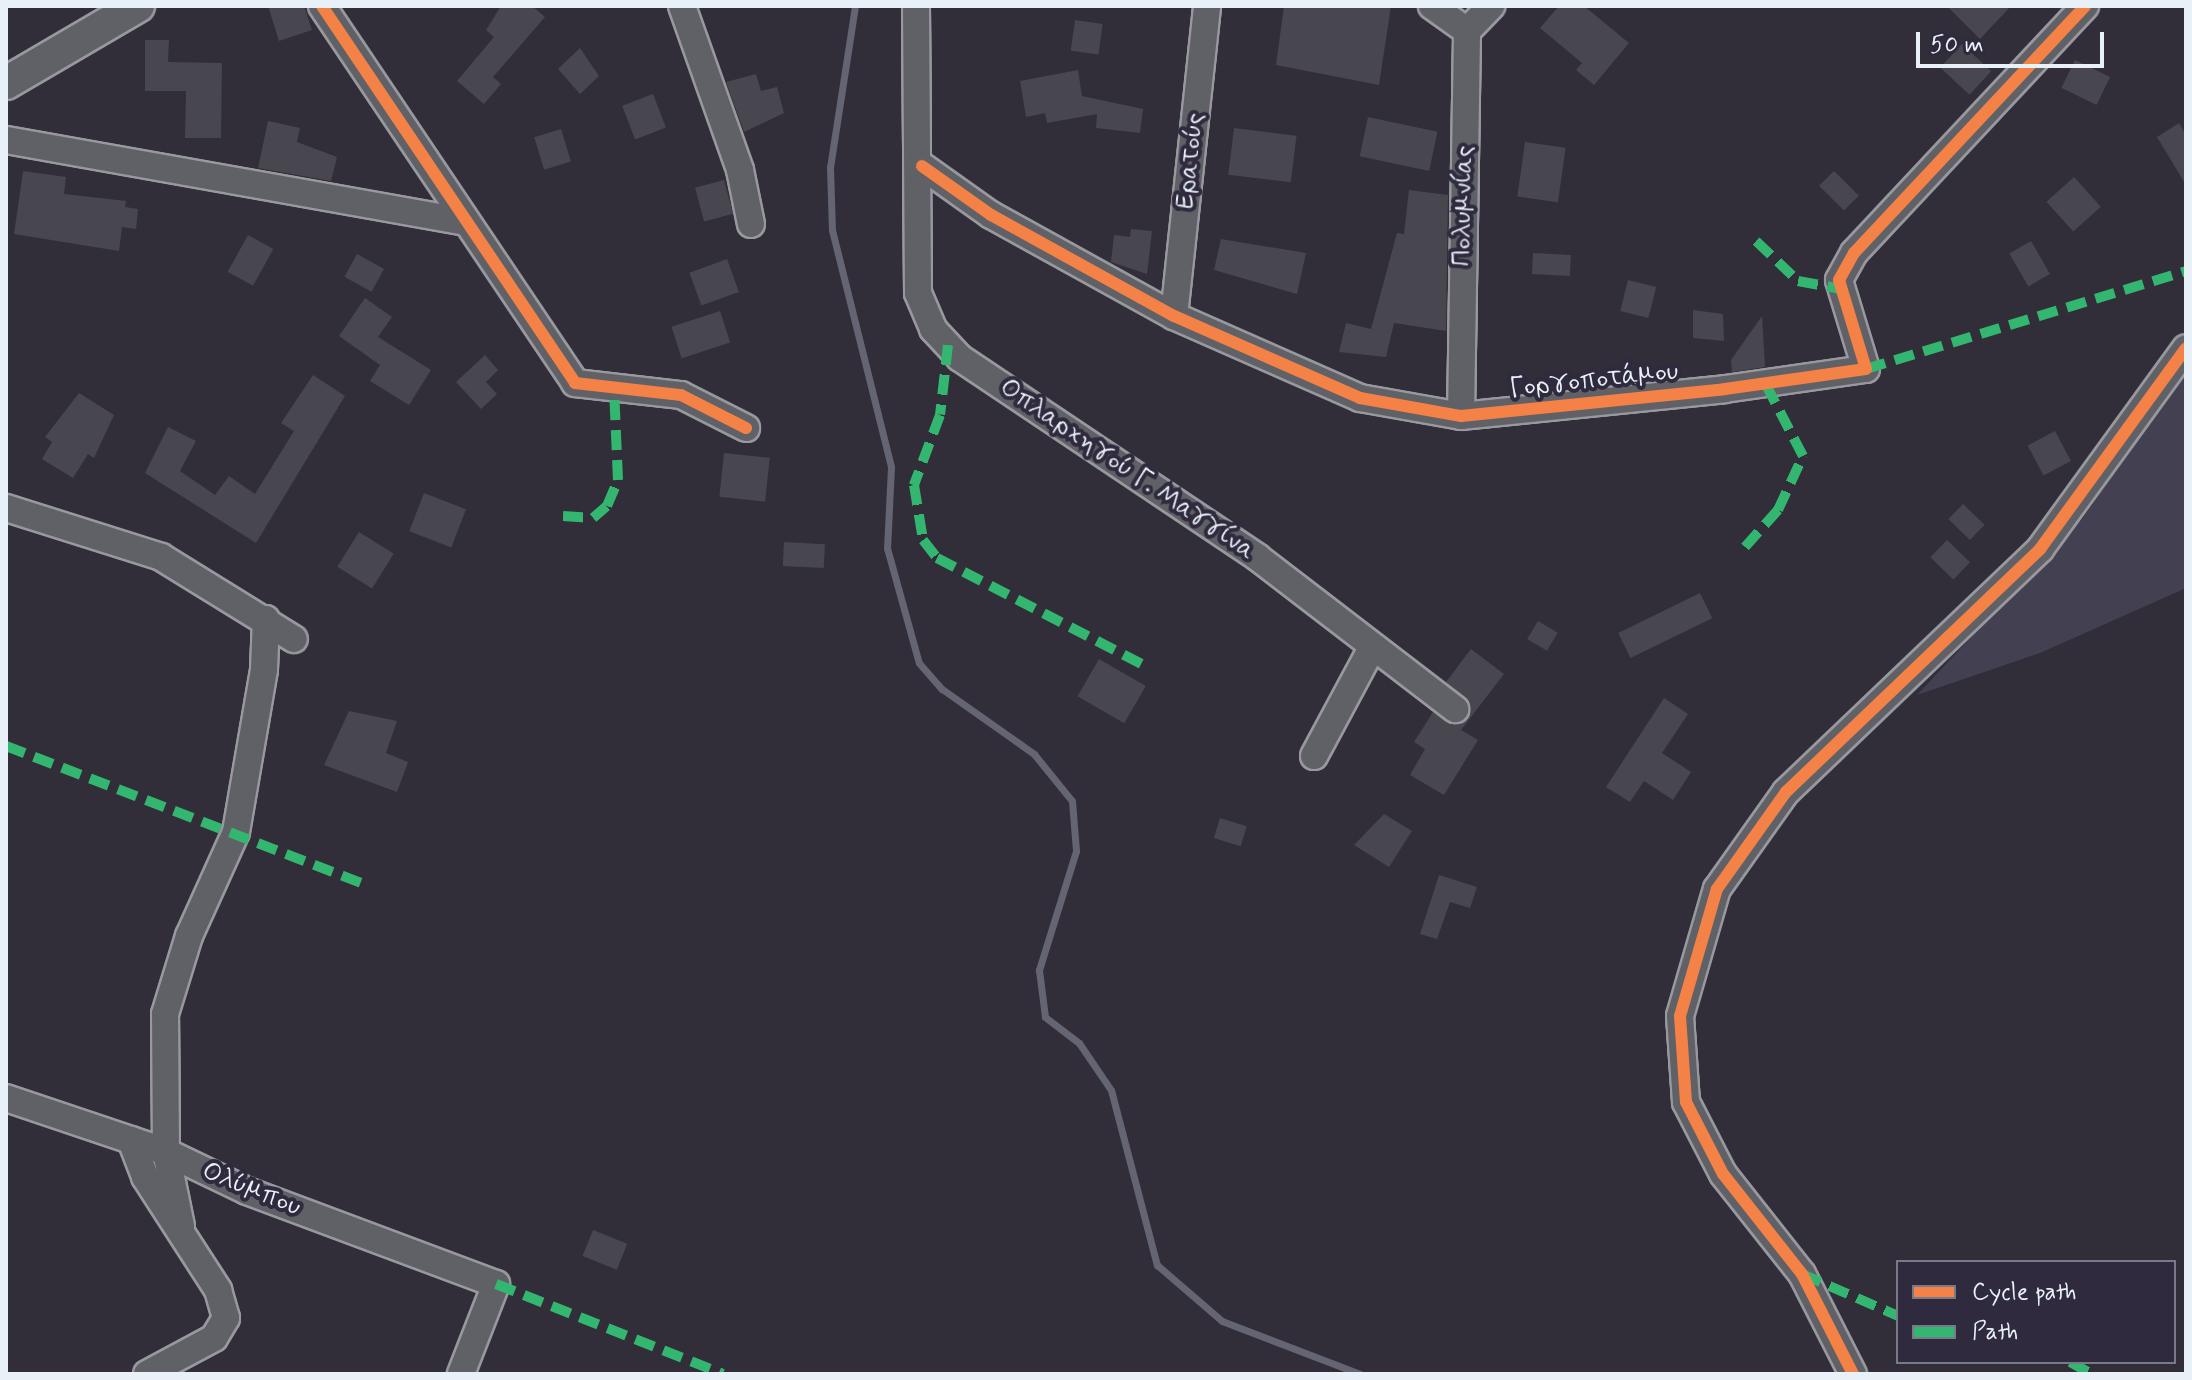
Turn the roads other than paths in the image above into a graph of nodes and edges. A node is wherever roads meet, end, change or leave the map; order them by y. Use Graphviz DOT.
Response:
graph roads {
  1 [pos="322,6"];
  2 [pos="682,6"];
  3 [pos="916,6"];
  4 [pos="1207,6"];
  5 [pos="1432,6"];
  6 [pos="1491,6"];
  7 [pos="2085,6"];
  8 [pos="130,8"];
  9 [pos="1467,31"];
  10 [pos="6,83"];
  11 [pos="6,140"];
  12 [pos="922,166"];
  13 [pos="463,221"];
  14 [pos="751,224"];
  15 [pos="1174,316"];
  16 [pos="2186,348"];
  17 [pos="1461,416"];
  18 [pos="746,428"];
  19 [pos="6,508"];
  20 [pos="266,619"];
  21 [pos="294,639"];
  22 [pos="1372,648"];
  23 [pos="1455,709"];
  24 [pos="1314,756"];
  25 [pos="6,1098"];
  26 [pos="131,1140"];
  27 [pos="166,1152"];
  28 [pos="181,1226"];
  29 [pos="147,1374"];
  30 [pos="461,1374"];
  31 [pos="1853,1374"];
  1 -- 13 [label="street"];
  2 -- 14 [label="street"];
  3 -- 12 [label="street, Οπλαρχηγού Γ. Μαγγίνα"];
  4 -- 15 [label="street, Ερατούς"];
  5 -- 9 [label="street"];
  6 -- 9 [label="street"];
  7 -- 17 [label="street, Γοργοποτάμου"];
  8 -- 10 [label="street"];
  9 -- 17 [label="street, Πολυμνίας"];
  11 -- 13 [label="street"];
  12 -- 15 [label="street, Γοργοποτάμου"];
  12 -- 22 [label="street, Οπλαρχηγού Γ. Μαγγίνα"];
  13 -- 18 [label="street"];
  15 -- 17 [label="street, Γοργοποτάμου"];
  16 -- 31 [label="street"];
  19 -- 20 [label="street"];
  20 -- 21 [label="street"];
  20 -- 27 [label="street"];
  22 -- 23 [label="street, Οπλαρχηγού Γ. Μαγγίνα"];
  22 -- 24 [label="street"];
  25 -- 26 [label="street, Ολύμπου"];
  26 -- 27 [label="street, Ολύμπου"];
  26 -- 28 [label="street"];
  27 -- 28 [label="street"];
  27 -- 30 [label="street, Ολύμπου"];
  28 -- 29 [label="street"];
}
